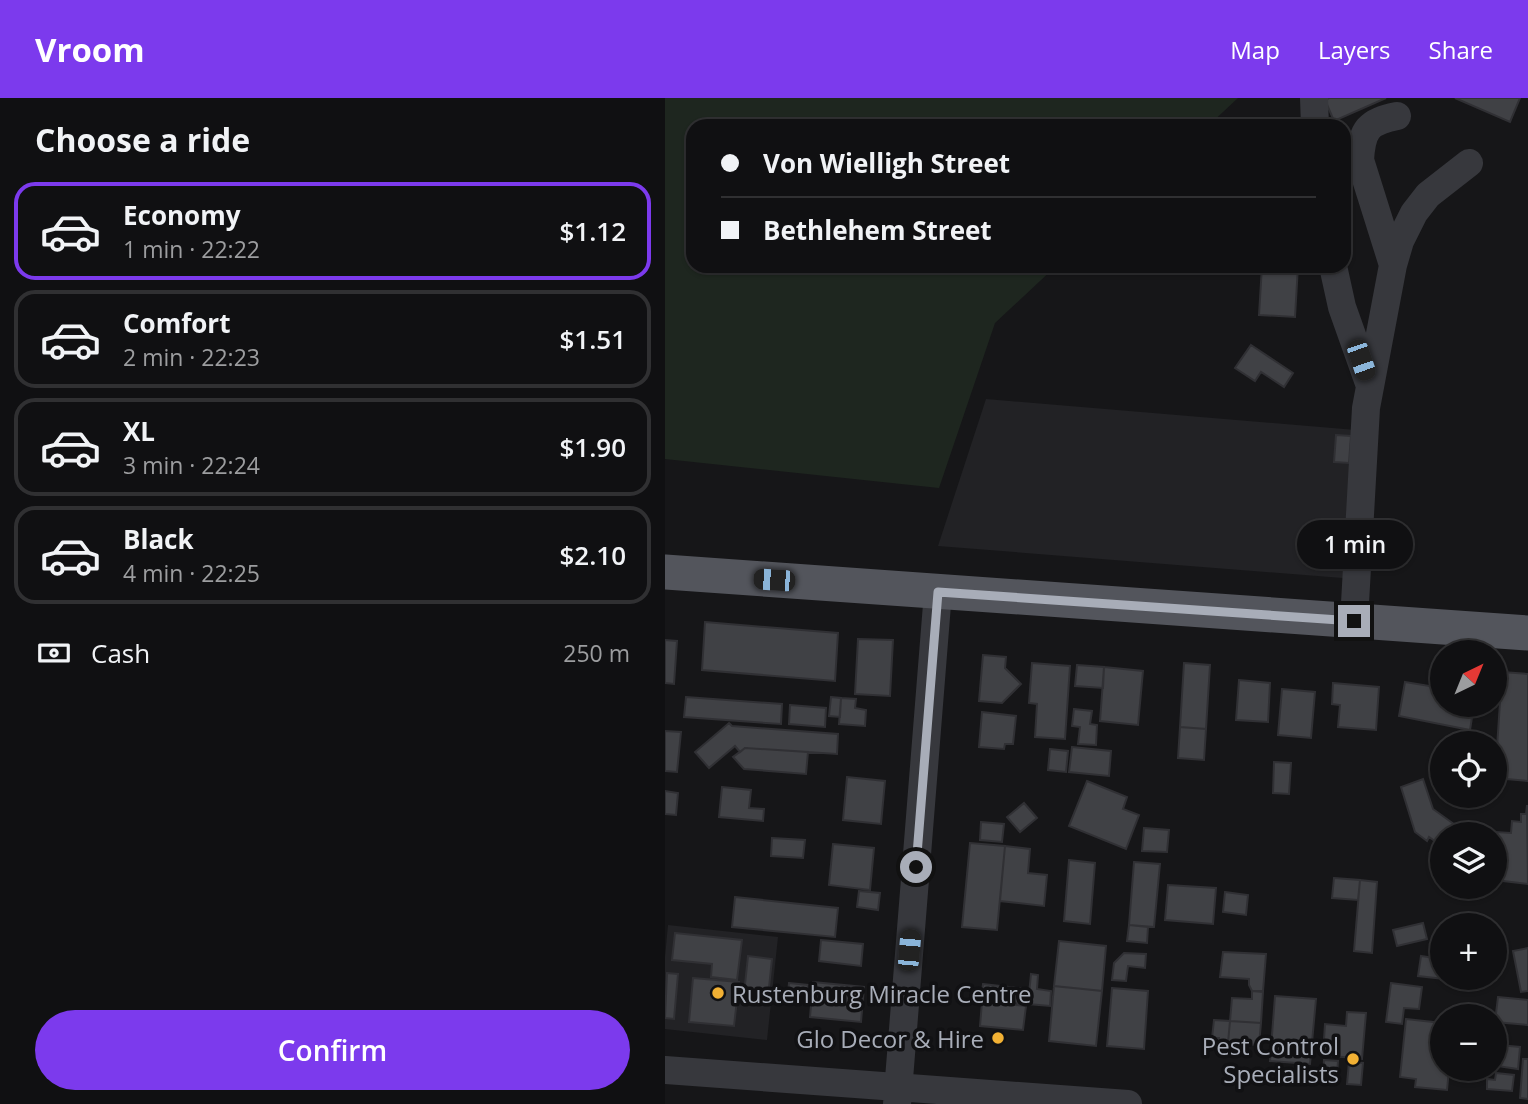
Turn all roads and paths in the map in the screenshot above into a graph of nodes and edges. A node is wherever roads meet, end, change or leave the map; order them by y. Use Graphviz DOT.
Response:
graph roads {
  1 [pos="1314,98"];
  2 [pos="1397,116"];
  3 [pos="1315,119"];
  4 [pos="1469,163"];
  5 [pos="1393,265"];
  6 [pos="1335,273"];
  7 [pos="1370,386"];
  8 [pos="665,572"];
  9 [pos="938,592"];
  10 [pos="1354,621"];
  11 [pos="1528,633"];
  12 [pos="665,1070"];
  13 [pos="898,1096"];
  14 [pos="1128,1104"];
  1 -- 3 [label="street"];
  2 -- 5 [label="street"];
  4 -- 5 [label="street"];
  5 -- 7 [label="street"];
  6 -- 7 [label="street"];
  7 -- 10 [label="street"];
  8 -- 9 [label="main road"];
  9 -- 10 [label="main road"];
  9 -- 13 [label="street"];
  10 -- 11 [label="main road"];
  12 -- 13 [label="street"];
  13 -- 14 [label="street"];
}
